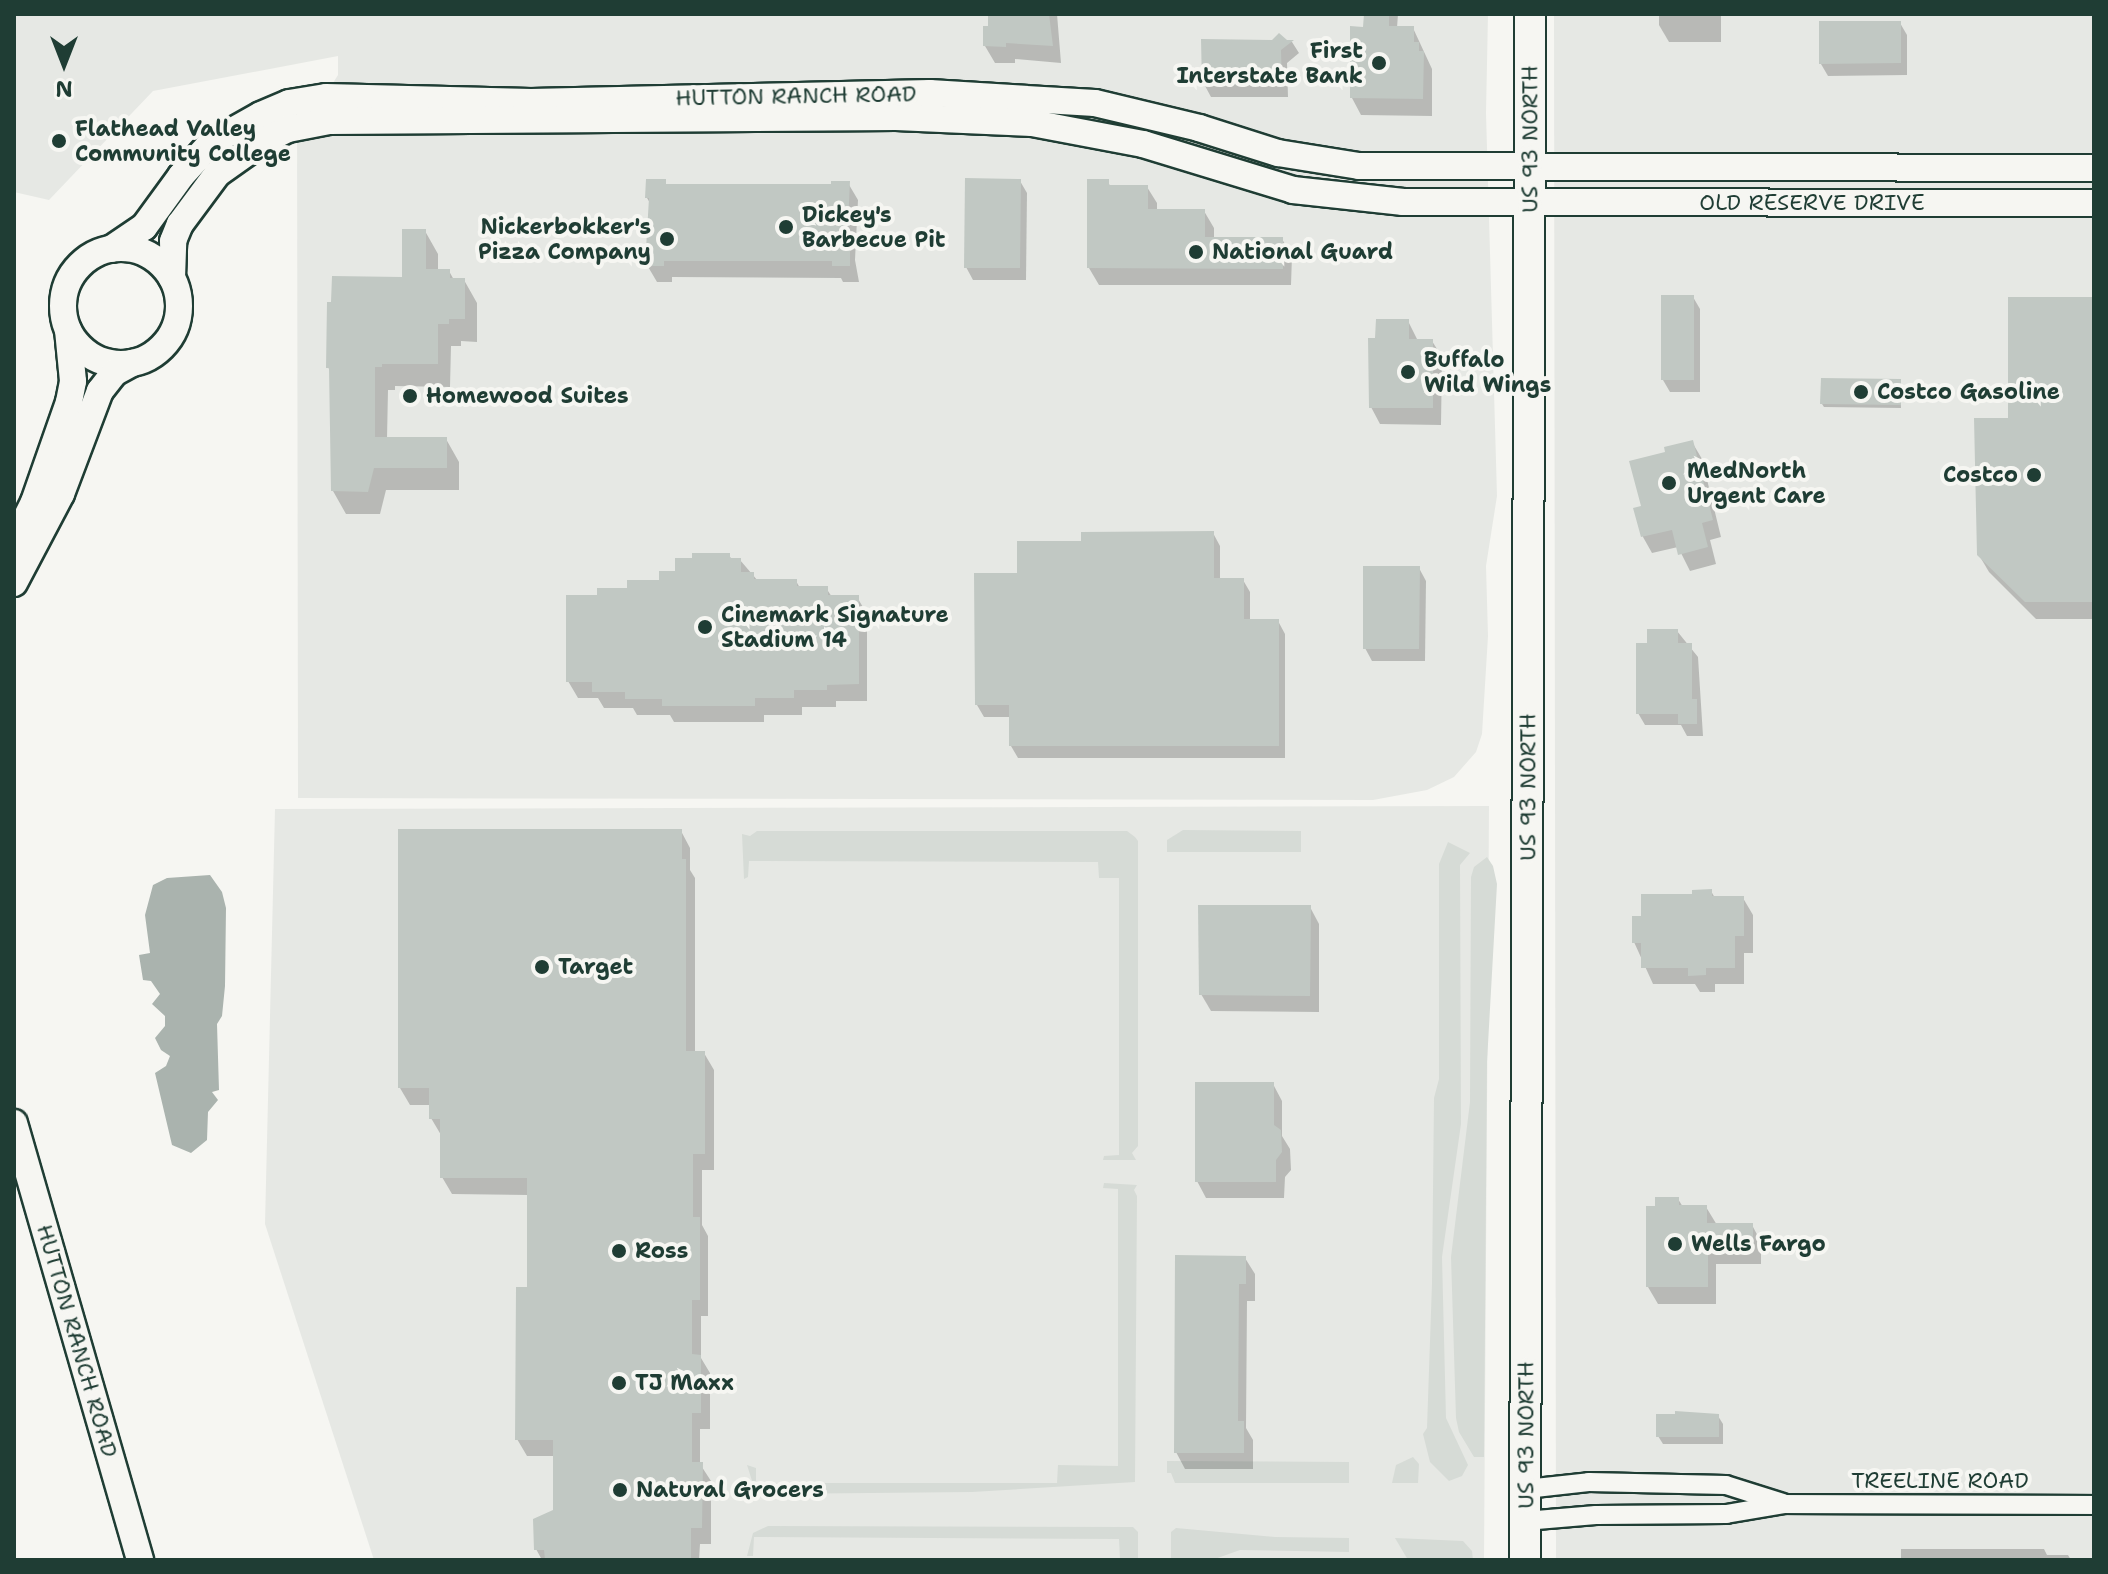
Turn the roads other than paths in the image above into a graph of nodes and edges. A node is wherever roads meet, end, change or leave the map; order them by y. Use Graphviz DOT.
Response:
graph roads {
  1 [pos="1530,14"];
  2 [pos="1531,167"];
  3 [pos="2094,168"];
  4 [pos="1530,202"];
  5 [pos="2094,203"];
  6 [pos="111,249"];
  7 [pos="172,278"];
  8 [pos="68,327"];
  9 [pos="132,363"];
  10 [pos="14,542"];
  11 [pos="14,583"];
  12 [pos="14,1123"];
  13 [pos="1526,1489"];
  14 [pos="1785,1504"];
  15 [pos="2094,1505"];
  16 [pos="1525,1521"];
  17 [pos="140,1560"];
  18 [pos="1525,1560"];
  1 -- 2 [label="main road, US 93 NORTH"];
  2 -- 3 [label="main road, OLD RESERVE DRIVE"];
  2 -- 4 [label="main road, US 93 NORTH"];
  2 -- 6 [label="main road, HUTTON RANCH ROAD"];
  4 -- 5 [label="main road, OLD RESERVE DRIVE"];
  4 -- 7 [label="main road, HUTTON RANCH ROAD"];
  4 -- 13 [label="main road, US 93 NORTH"];
  6 -- 7 [label="main road"];
  6 -- 8 [label="main road"];
  7 -- 9 [label="main road"];
  8 -- 9 [label="main road"];
  8 -- 10 [label="main road"];
  9 -- 11 [label="main road"];
  12 -- 17 [label="main road, HUTTON RANCH ROAD"];
  13 -- 14 [label="street, TREELINE ROAD"];
  13 -- 16 [label="main road, US 93 NORTH"];
  14 -- 15 [label="street, TREELINE ROAD"];
  14 -- 16 [label="street, TREELINE ROAD"];
  16 -- 18 [label="main road, US 93 NORTH"];
}
